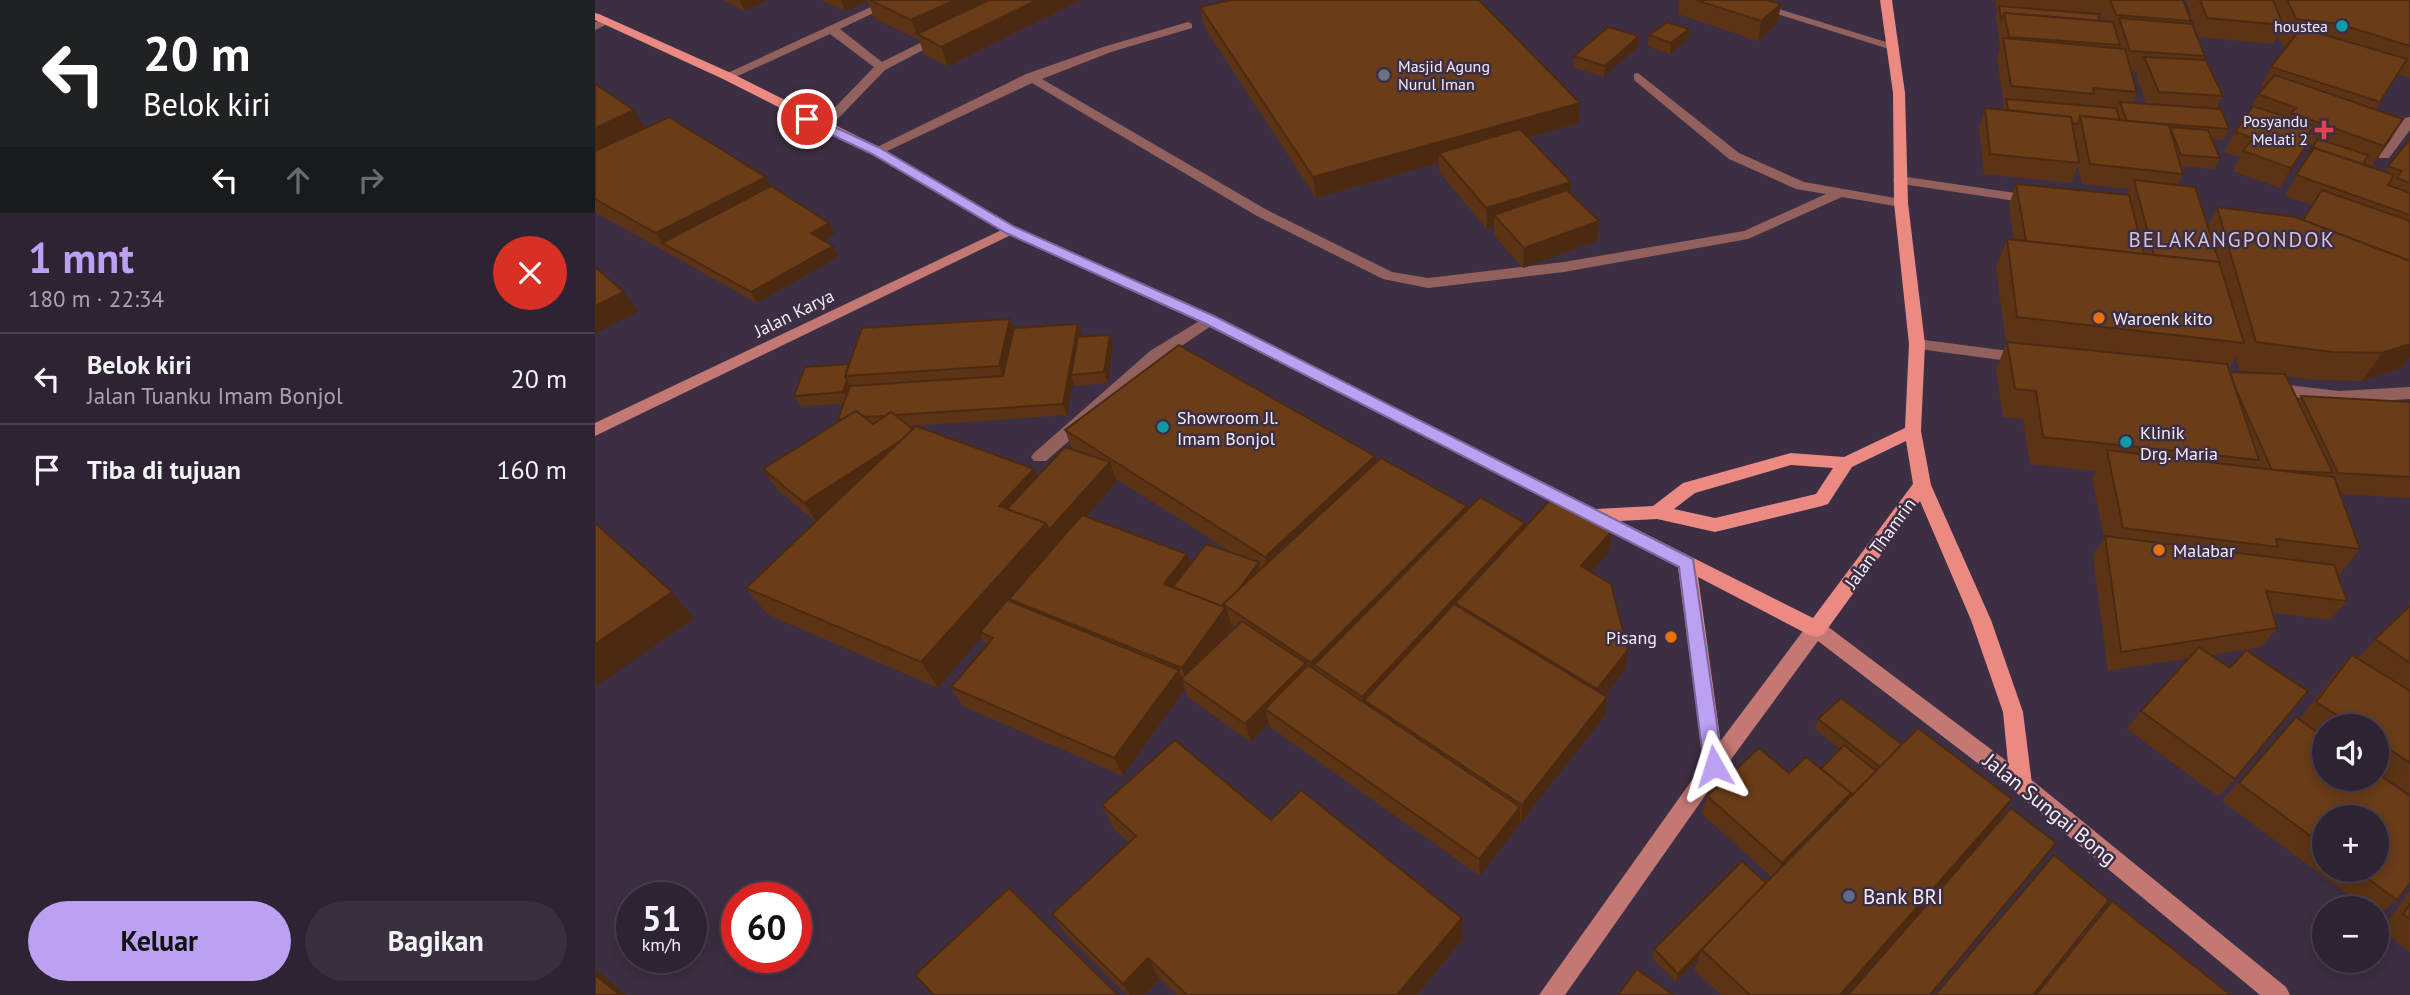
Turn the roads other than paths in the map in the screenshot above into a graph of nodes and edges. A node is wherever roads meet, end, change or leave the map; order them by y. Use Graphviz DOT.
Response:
graph roads {
  1 [pos="895,0"];
  2 [pos="1738,0"];
  3 [pos="1886,0"];
  4 [pos="599,21"];
  5 [pos="1188,26"];
  6 [pos="832,29"];
  7 [pos="957,30"];
  8 [pos="1893,46"];
  9 [pos="881,67"];
  10 [pos="727,76"];
  11 [pos="1639,77"];
  12 [pos="1030,78"];
  13 [pos="2410,121"];
  14 [pos="823,126"];
  15 [pos="876,151"];
  16 [pos="2384,155"];
  17 [pos="1900,180"];
  18 [pos="1840,192"];
  19 [pos="2046,201"];
  20 [pos="1901,203"];
  21 [pos="1010,230"];
  22 [pos="1209,320"];
  23 [pos="1917,344"];
  24 [pos="2040,360"];
  25 [pos="2258,387"];
  26 [pos="2410,393"];
  27 [pos="595,430"];
  28 [pos="1913,431"];
  29 [pos="1040,457"];
  30 [pos="1846,463"];
  31 [pos="1922,485"];
  32 [pos="1657,512"];
  33 [pos="1595,516"];
  34 [pos="1687,564"];
  35 [pos="1816,629"];
  36 [pos="1714,766"];
  37 [pos="2021,784"];
  38 [pos="1551,995"];
  39 [pos="2278,995"];
  1 -- 6 [label="street"];
  2 -- 8 [label="street"];
  3 -- 8 [label="main road, Jalan Thamrin"];
  4 -- 10 [label="main road"];
  5 -- 12 [label="street"];
  6 -- 9 [label="street"];
  6 -- 10 [label="street"];
  7 -- 9 [label="street"];
  8 -- 17 [label="main road, Jalan Thamrin"];
  9 -- 14 [label="street"];
  10 -- 14 [label="main road"];
  11 -- 18 [label="street"];
  12 -- 15 [label="street"];
  12 -- 18 [label="street"];
  13 -- 16 [label="street"];
  14 -- 15 [label="main road"];
  15 -- 21 [label="main road"];
  17 -- 19 [label="street"];
  17 -- 20 [label="main road, Jalan Thamrin"];
  18 -- 20 [label="street"];
  20 -- 23 [label="main road, Jalan Thamrin"];
  21 -- 22 [label="main road"];
  21 -- 27 [label="street, Jalan Karya"];
  22 -- 29 [label="street"];
  22 -- 33 [label="main road"];
  23 -- 24 [label="street"];
  23 -- 28 [label="main road, Jalan Thamrin"];
  25 -- 26 [label="street"];
  28 -- 30 [label="main road"];
  28 -- 31 [label="main road, Jalan Thamrin"];
  30 -- 32 [label="main road"];
  30 -- 32 [label="main road"];
  31 -- 35 [label="main road, Jalan Thamrin"];
  31 -- 37 [label="main road"];
  32 -- 33 [label="main road"];
  33 -- 34 [label="main road"];
  34 -- 35 [label="main road"];
  34 -- 36 [label="main road"];
  35 -- 36 [label="street, Jalan Thamrin"];
  35 -- 37 [label="street, Jalan Sungai Bong"];
  36 -- 38 [label="street, Jalan Thamrin"];
  37 -- 39 [label="street, Jalan Sungai Bong"];
}
